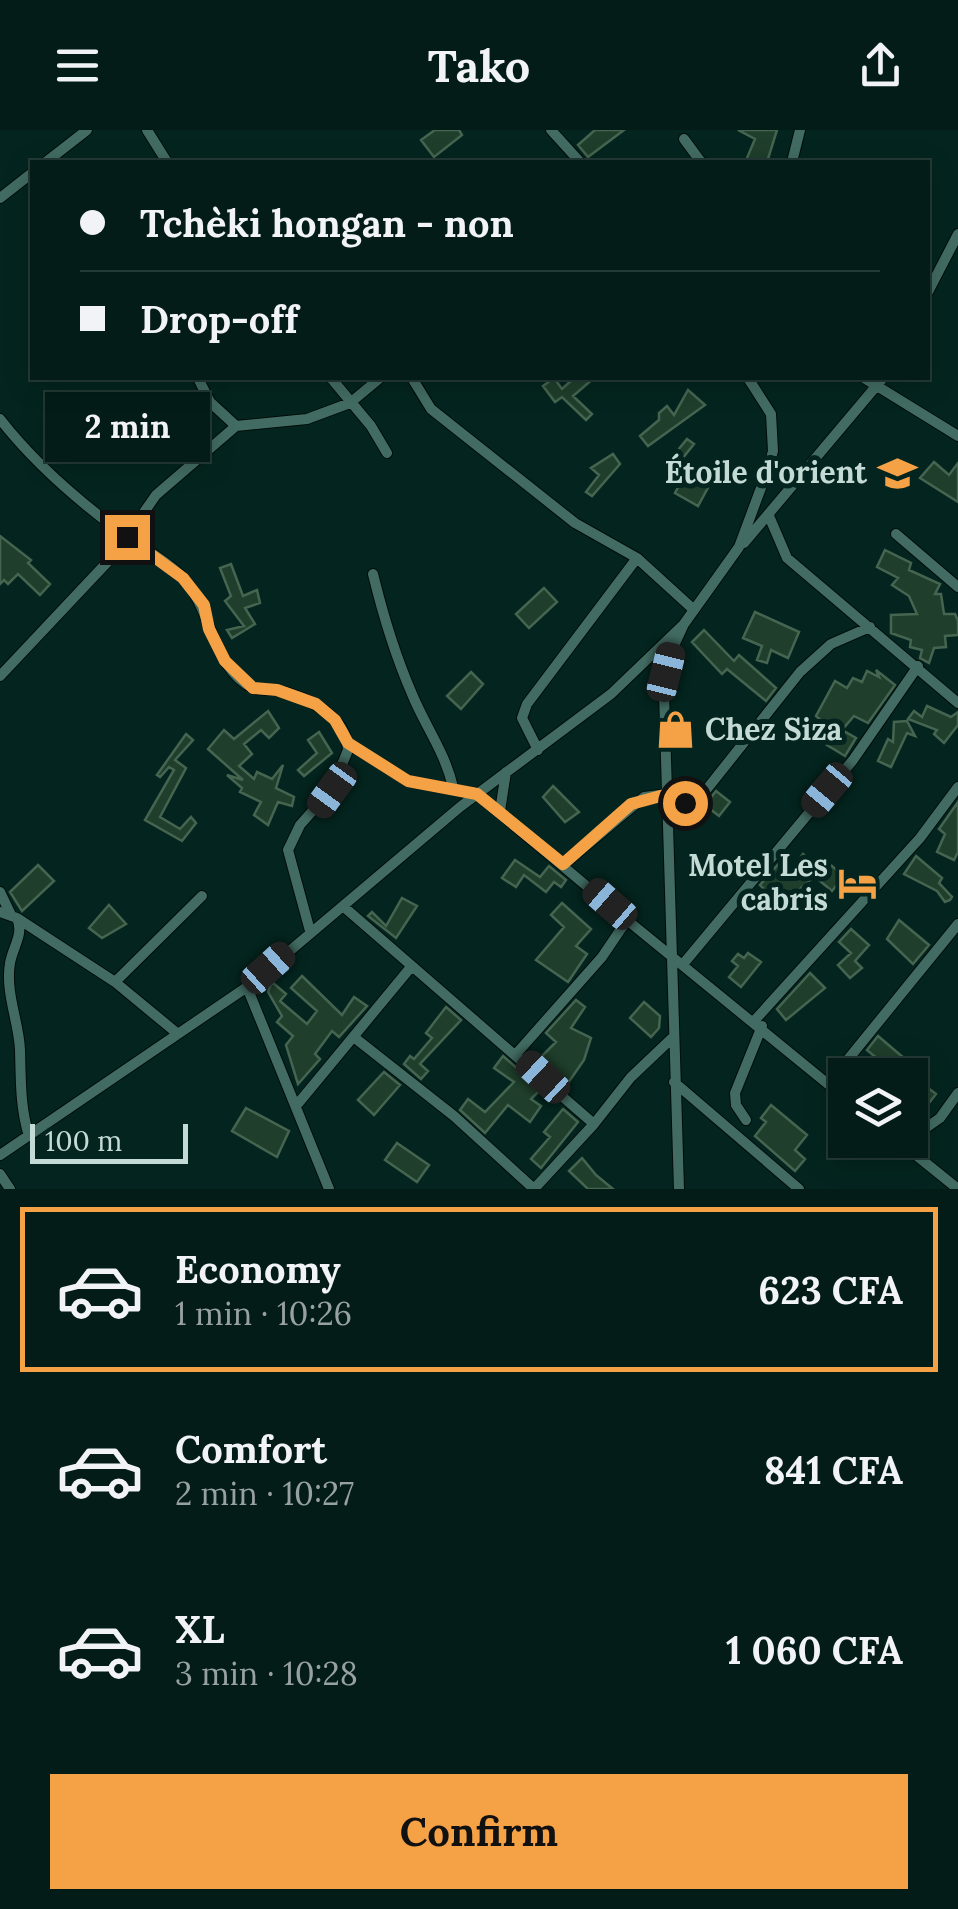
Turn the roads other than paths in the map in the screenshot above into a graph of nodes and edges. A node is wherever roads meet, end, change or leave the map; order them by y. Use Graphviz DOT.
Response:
graph roads {
  1 [pos="87,130"];
  2 [pos="146,130"];
  3 [pos="800,130"];
  4 [pos="558,133"];
  5 [pos="684,139"];
  6 [pos="49,160"];
  7 [pos="166,160"];
  8 [pos="578,160"];
  9 [pos="700,160"];
  10 [pos="792,160"];
  11 [pos="30,175"];
  12 [pos="0,198"];
  13 [pos="958,234"];
  14 [pos="930,288"];
  15 [pos="199,380"];
  16 [pos="333,380"];
  17 [pos="378,380"];
  18 [pos="413,380"];
  19 [pos="749,380"];
  20 [pos="880,382"];
  21 [pos="350,403"];
  22 [pos="0,419"];
  23 [pos="236,426"];
  24 [pos="958,436"];
  25 [pos="387,453"];
  26 [pos="769,516"];
  27 [pos="896,534"];
  28 [pos="127,537"];
  29 [pos="740,548"];
  30 [pos="637,558"];
  31 [pos="373,574"];
  32 [pos="958,587"];
  33 [pos="692,609"];
  34 [pos="684,624"];
  35 [pos="870,626"];
  36 [pos="918,666"];
  37 [pos="0,676"];
  38 [pos="958,703"];
  39 [pos="348,743"];
  40 [pos="538,750"];
  41 [pos="506,772"];
  42 [pos="453,787"];
  43 [pos="958,787"];
  44 [pos="477,794"];
  45 [pos="668,794"];
  46 [pos="500,811"];
  47 [pos="563,864"];
  48 [pos="0,892"];
  49 [pos="202,896"];
  50 [pos="344,907"];
  51 [pos="9,915"];
  52 [pos="628,920"];
  53 [pos="958,924"];
  54 [pos="310,931"];
  55 [pos="679,959"];
  56 [pos="411,966"];
  57 [pos="114,982"];
  58 [pos="248,987"];
  59 [pos="758,1023"];
  60 [pos="178,1034"];
  61 [pos="355,1038"];
  62 [pos="671,1039"];
  63 [pos="517,1053"];
  64 [pos="849,1058"];
  65 [pos="674,1082"];
  66 [pos="828,1084"];
  67 [pos="958,1093"];
  68 [pos="296,1106"];
  69 [pos="746,1120"];
  70 [pos="594,1124"];
  71 [pos="928,1125"];
  72 [pos="29,1136"];
  73 [pos="0,1156"];
  74 [pos="924,1158"];
  75 [pos="0,1174"];
  76 [pos="677,1186"];
  77 [pos="10,1189"];
  78 [pos="329,1189"];
  79 [pos="534,1189"];
  80 [pos="798,1189"];
  81 [pos="958,1189"];
  1 -- 6 [label="street"];
  2 -- 7 [label="street"];
  3 -- 10 [label="street"];
  4 -- 8 [label="street"];
  5 -- 9 [label="street"];
  11 -- 12 [label="street"];
  13 -- 14 [label="street"];
  15 -- 23 [label="street"];
  16 -- 21 [label="street"];
  17 -- 21 [label="street"];
  18 -- 30 [label="street"];
  19 -- 29 [label="street"];
  20 -- 24 [label="street"];
  20 -- 26 [label="street"];
  21 -- 23 [label="street"];
  21 -- 25 [label="street"];
  22 -- 28 [label="street"];
  23 -- 28 [label="street"];
  26 -- 29 [label="street"];
  26 -- 35 [label="street"];
  27 -- 32 [label="street"];
  28 -- 37 [label="street"];
  28 -- 39 [label="street"];
  29 -- 33 [label="street"];
  30 -- 33 [label="street"];
  30 -- 40 [label="street"];
  31 -- 42 [label="street"];
  33 -- 34 [label="street"];
  34 -- 40 [label="street"];
  34 -- 45 [label="street"];
  35 -- 36 [label="street"];
  35 -- 45 [label="street"];
  36 -- 38 [label="street"];
  36 -- 55 [label="street"];
  39 -- 42 [label="street"];
  39 -- 54 [label="street"];
  40 -- 41 [label="street"];
  41 -- 44 [label="street"];
  41 -- 46 [label="street"];
  42 -- 44 [label="street"];
  43 -- 59 [label="street"];
  44 -- 46 [label="street"];
  44 -- 50 [label="street"];
  45 -- 47 [label="street"];
  45 -- 55 [label="street"];
  46 -- 47 [label="street"];
  47 -- 52 [label="street"];
  48 -- 51 [label="street"];
  49 -- 57 [label="street"];
  50 -- 54 [label="street"];
  50 -- 56 [label="street"];
  51 -- 57 [label="street"];
  51 -- 72 [label="street"];
  52 -- 55 [label="street"];
  52 -- 63 [label="street"];
  53 -- 64 [label="street"];
  54 -- 58 [label="street"];
  55 -- 59 [label="street"];
  55 -- 62 [label="street"];
  56 -- 61 [label="street"];
  56 -- 63 [label="street"];
  57 -- 60 [label="street"];
  58 -- 60 [label="street"];
  58 -- 68 [label="street"];
  59 -- 66 [label="street"];
  59 -- 69 [label="street"];
  60 -- 72 [label="street"];
  61 -- 68 [label="street"];
  61 -- 79 [label="street"];
  62 -- 65 [label="street"];
  62 -- 70 [label="street"];
  63 -- 70 [label="street"];
  65 -- 76 [label="street"];
  65 -- 80 [label="street"];
  67 -- 71 [label="street"];
  68 -- 78 [label="street"];
  70 -- 79 [label="street"];
  72 -- 73 [label="street"];
  74 -- 81 [label="street"];
  75 -- 77 [label="street"];
}
